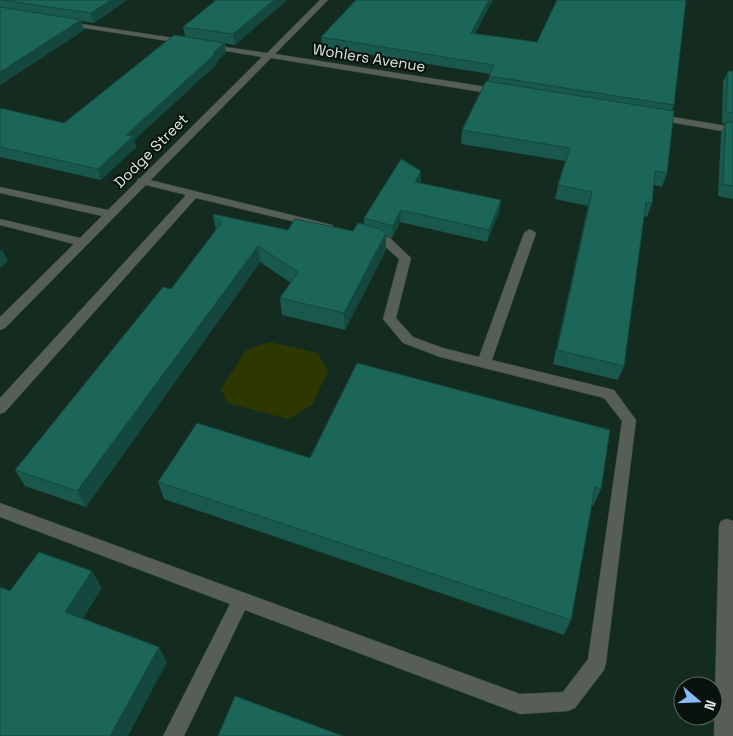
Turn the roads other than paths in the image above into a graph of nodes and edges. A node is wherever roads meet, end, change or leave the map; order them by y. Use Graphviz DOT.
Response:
graph roads {
  1 [pos="324,0"];
  2 [pos="57,21"];
  3 [pos="268,56"];
  4 [pos="506,93"];
  5 [pos="644,115"];
  6 [pos="733,130"];
  7 [pos="142,181"];
  8 [pos="0,190"];
  9 [pos="194,193"];
  10 [pos="109,214"];
  11 [pos="0,222"];
  12 [pos="530,232"];
  13 [pos="82,242"];
  14 [pos="0,325"];
  15 [pos="484,363"];
  16 [pos="0,408"];
  17 [pos="0,510"];
  18 [pos="727,526"];
  19 [pos="241,600"];
  20 [pos="173,736"];
  21 [pos="724,736"];
  1 -- 3 [label="street, Dodge Street"];
  2 -- 3 [label="street, Wohlers Avenue"];
  3 -- 4 [label="street, Wohlers Avenue"];
  3 -- 7 [label="street, Dodge Street"];
  5 -- 6 [label="street"];
  7 -- 9 [label="street"];
  7 -- 10 [label="street, Dodge Street"];
  8 -- 10 [label="street"];
  9 -- 15 [label="street"];
  9 -- 16 [label="street"];
  10 -- 13 [label="street, Dodge Street"];
  11 -- 13 [label="street"];
  12 -- 15 [label="street"];
  13 -- 14 [label="street, Dodge Street"];
  15 -- 19 [label="street"];
  17 -- 19 [label="street"];
  18 -- 21 [label="street"];
  19 -- 20 [label="street"];
}
